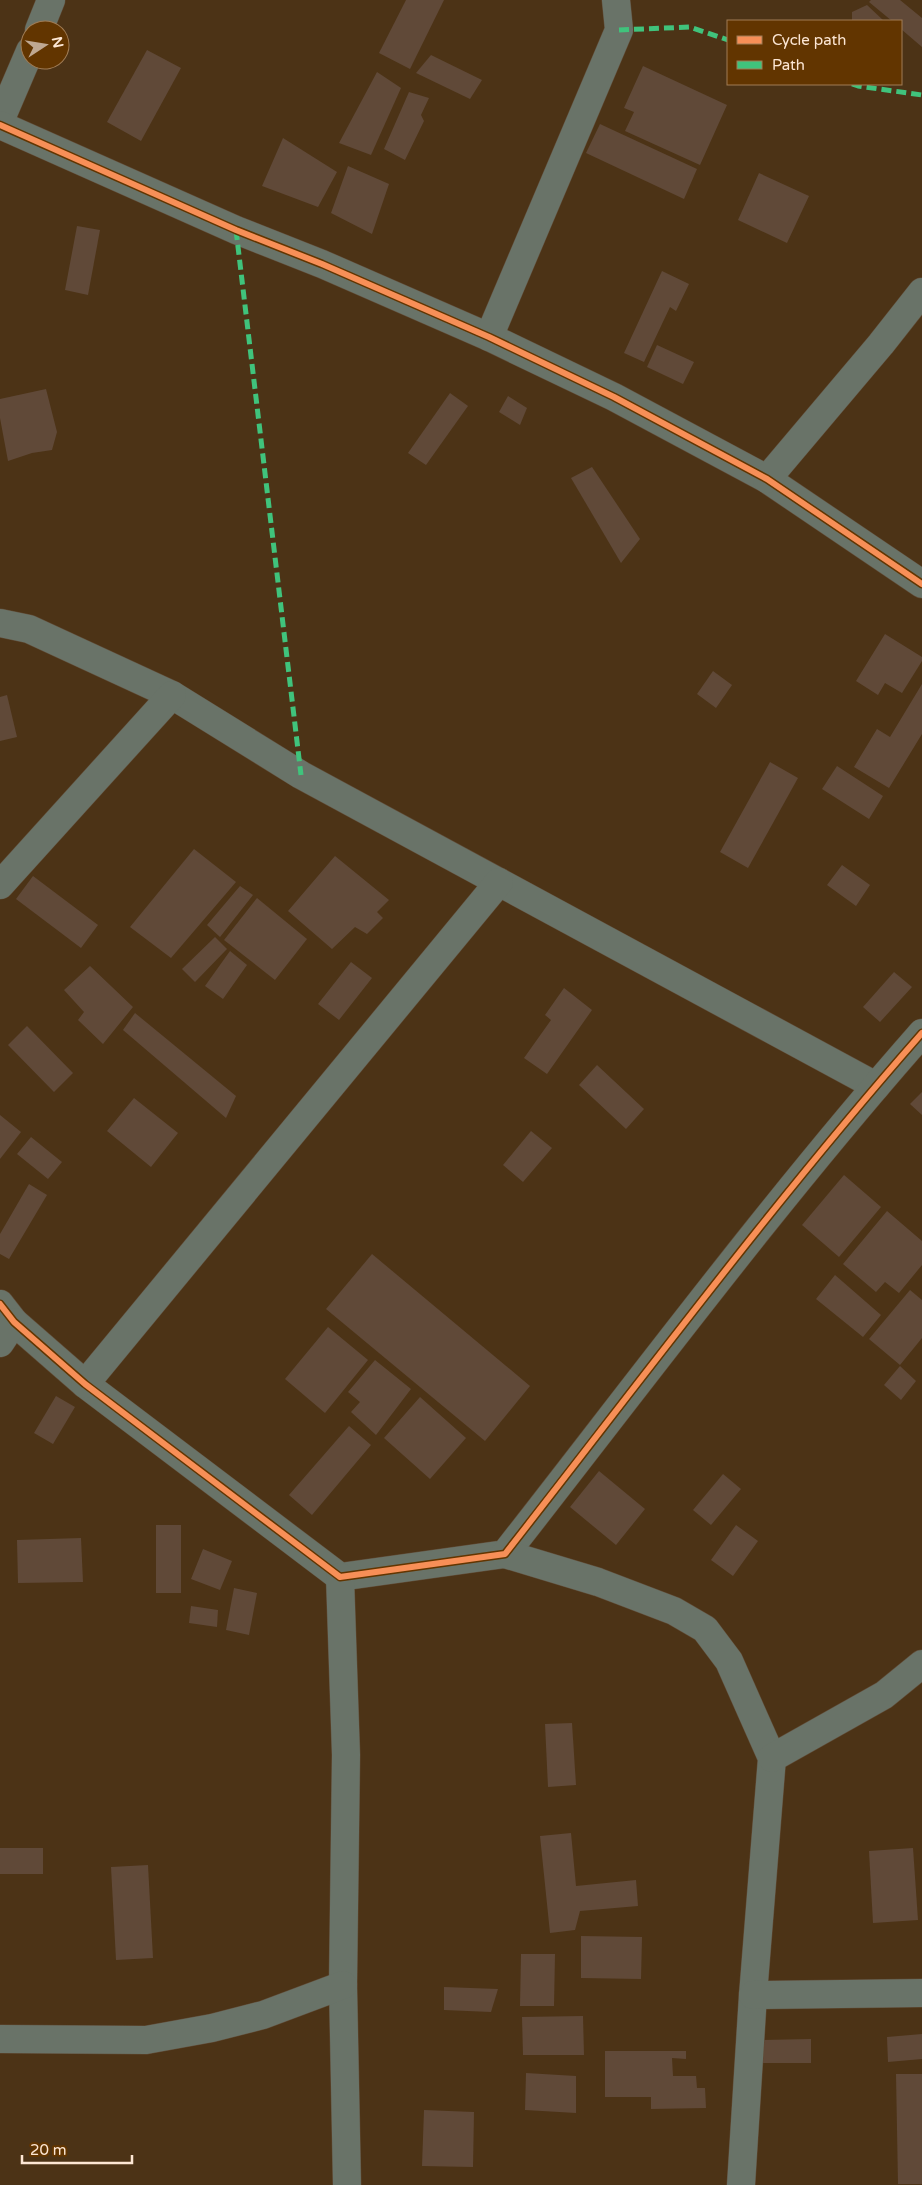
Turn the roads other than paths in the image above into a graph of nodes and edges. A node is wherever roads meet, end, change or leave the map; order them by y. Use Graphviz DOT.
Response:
graph roads {
  1 [pos="52,0"];
  2 [pos="616,0"];
  3 [pos="43,20"];
  4 [pos="22,70"];
  5 [pos="0,123"];
  6 [pos="922,292"];
  7 [pos="489,337"];
  8 [pos="766,479"];
  9 [pos="922,584"];
  10 [pos="0,623"];
  11 [pos="172,695"];
  12 [pos="499,882"];
  13 [pos="0,885"];
  14 [pos="922,1033"];
  15 [pos="876,1086"];
  16 [pos="5,1323"];
  17 [pos="85,1384"];
  18 [pos="505,1554"];
  19 [pos="340,1577"];
  20 [pos="922,1664"];
  21 [pos="772,1758"];
  22 [pos="343,1985"];
  23 [pos="922,1993"];
  24 [pos="753,1995"];
  25 [pos="0,2040"];
  26 [pos="348,2185"];
  27 [pos="741,2185"];
  1 -- 3 [label="street"];
  2 -- 7 [label="street"];
  4 -- 5 [label="street"];
  5 -- 7 [label="street"];
  6 -- 8 [label="street"];
  7 -- 8 [label="street"];
  8 -- 9 [label="street"];
  10 -- 11 [label="street"];
  11 -- 12 [label="street"];
  11 -- 13 [label="street"];
  12 -- 15 [label="street"];
  12 -- 17 [label="street"];
  14 -- 15 [label="street"];
  15 -- 18 [label="street"];
  16 -- 17 [label="street"];
  17 -- 19 [label="street"];
  18 -- 19 [label="street"];
  18 -- 21 [label="street"];
  19 -- 22 [label="street"];
  20 -- 21 [label="street"];
  21 -- 24 [label="street"];
  22 -- 25 [label="street"];
  22 -- 26 [label="street"];
  23 -- 24 [label="street"];
  24 -- 27 [label="street"];
}
